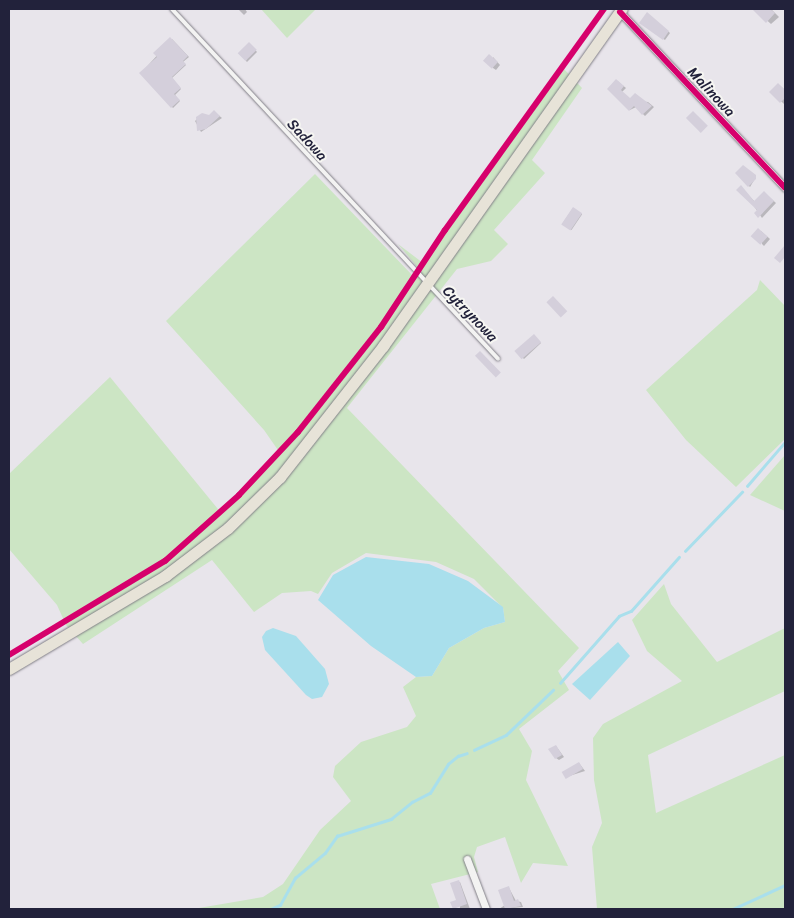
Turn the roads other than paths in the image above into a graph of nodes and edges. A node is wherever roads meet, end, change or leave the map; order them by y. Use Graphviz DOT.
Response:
graph roads {
  1 [pos="172,9"];
  2 [pos="619,10"];
  3 [pos="785,188"];
  4 [pos="427,284"];
  5 [pos="498,358"];
  6 [pos="9,669"];
  7 [pos="468,859"];
  8 [pos="486,909"];
  1 -- 4 [label="lane, Sadowa"];
  2 -- 3 [label="street, Malinowa"];
  2 -- 4 [label="main road"];
  4 -- 5 [label="lane, Cytrynowa"];
  4 -- 6 [label="main road"];
  7 -- 8 [label="street"];
}
